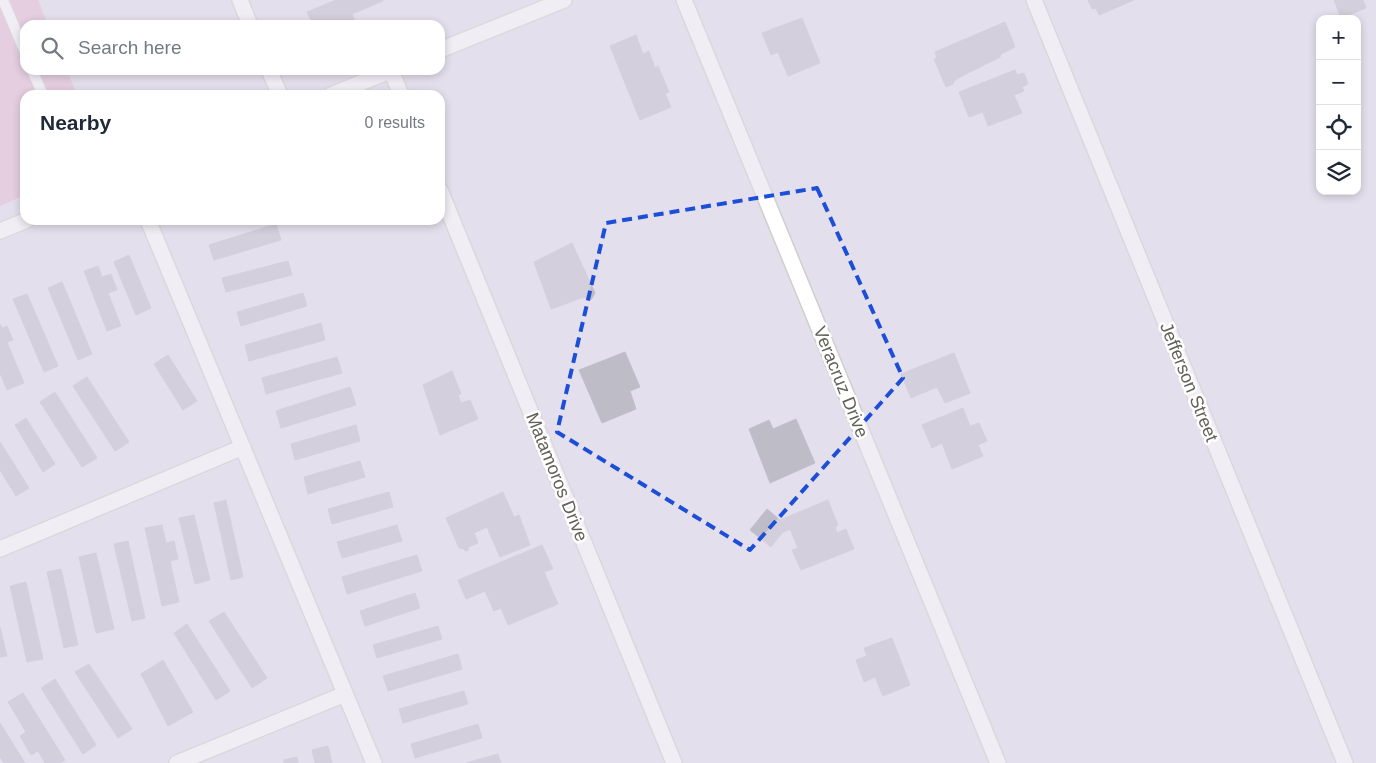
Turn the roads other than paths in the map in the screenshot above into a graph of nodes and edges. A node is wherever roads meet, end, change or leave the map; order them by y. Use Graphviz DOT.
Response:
graph roads {
  1 [pos="4,0"];
  2 [pos="240,0"];
  3 [pos="564,0"];
  4 [pos="684,0"];
  5 [pos="1034,0"];
  6 [pos="248,20"];
  7 [pos="20,40"];
  8 [pos="445,48"];
  9 [pos="34,75"];
  10 [pos="271,75"];
  11 [pos="380,75"];
  12 [pos="394,75"];
  13 [pos="41,90"];
  14 [pos="278,90"];
  15 [pos="343,90"];
  16 [pos="399,90"];
  17 [pos="445,202"];
  18 [pos="20,223"];
  19 [pos="150,225"];
  20 [pos="0,231"];
  21 [pos="243,447"];
  22 [pos="0,548"];
  23 [pos="345,694"];
  24 [pos="177,763"];
  25 [pos="374,763"];
  26 [pos="674,763"];
  27 [pos="998,763"];
  28 [pos="1345,763"];
  1 -- 7 [label="lane"];
  2 -- 6 [label="street"];
  3 -- 8 [label="street"];
  4 -- 27 [label="street, Veracruz Drive"];
  5 -- 28 [label="street, Jefferson Street"];
  9 -- 13 [label="lane"];
  10 -- 14 [label="street"];
  11 -- 15 [label="street"];
  12 -- 16 [label="street"];
  17 -- 26 [label="street, Matamoros Drive"];
  18 -- 20 [label="street"];
  19 -- 21 [label="street"];
  21 -- 22 [label="street"];
  21 -- 23 [label="street"];
  23 -- 24 [label="street"];
  23 -- 25 [label="street"];
}
